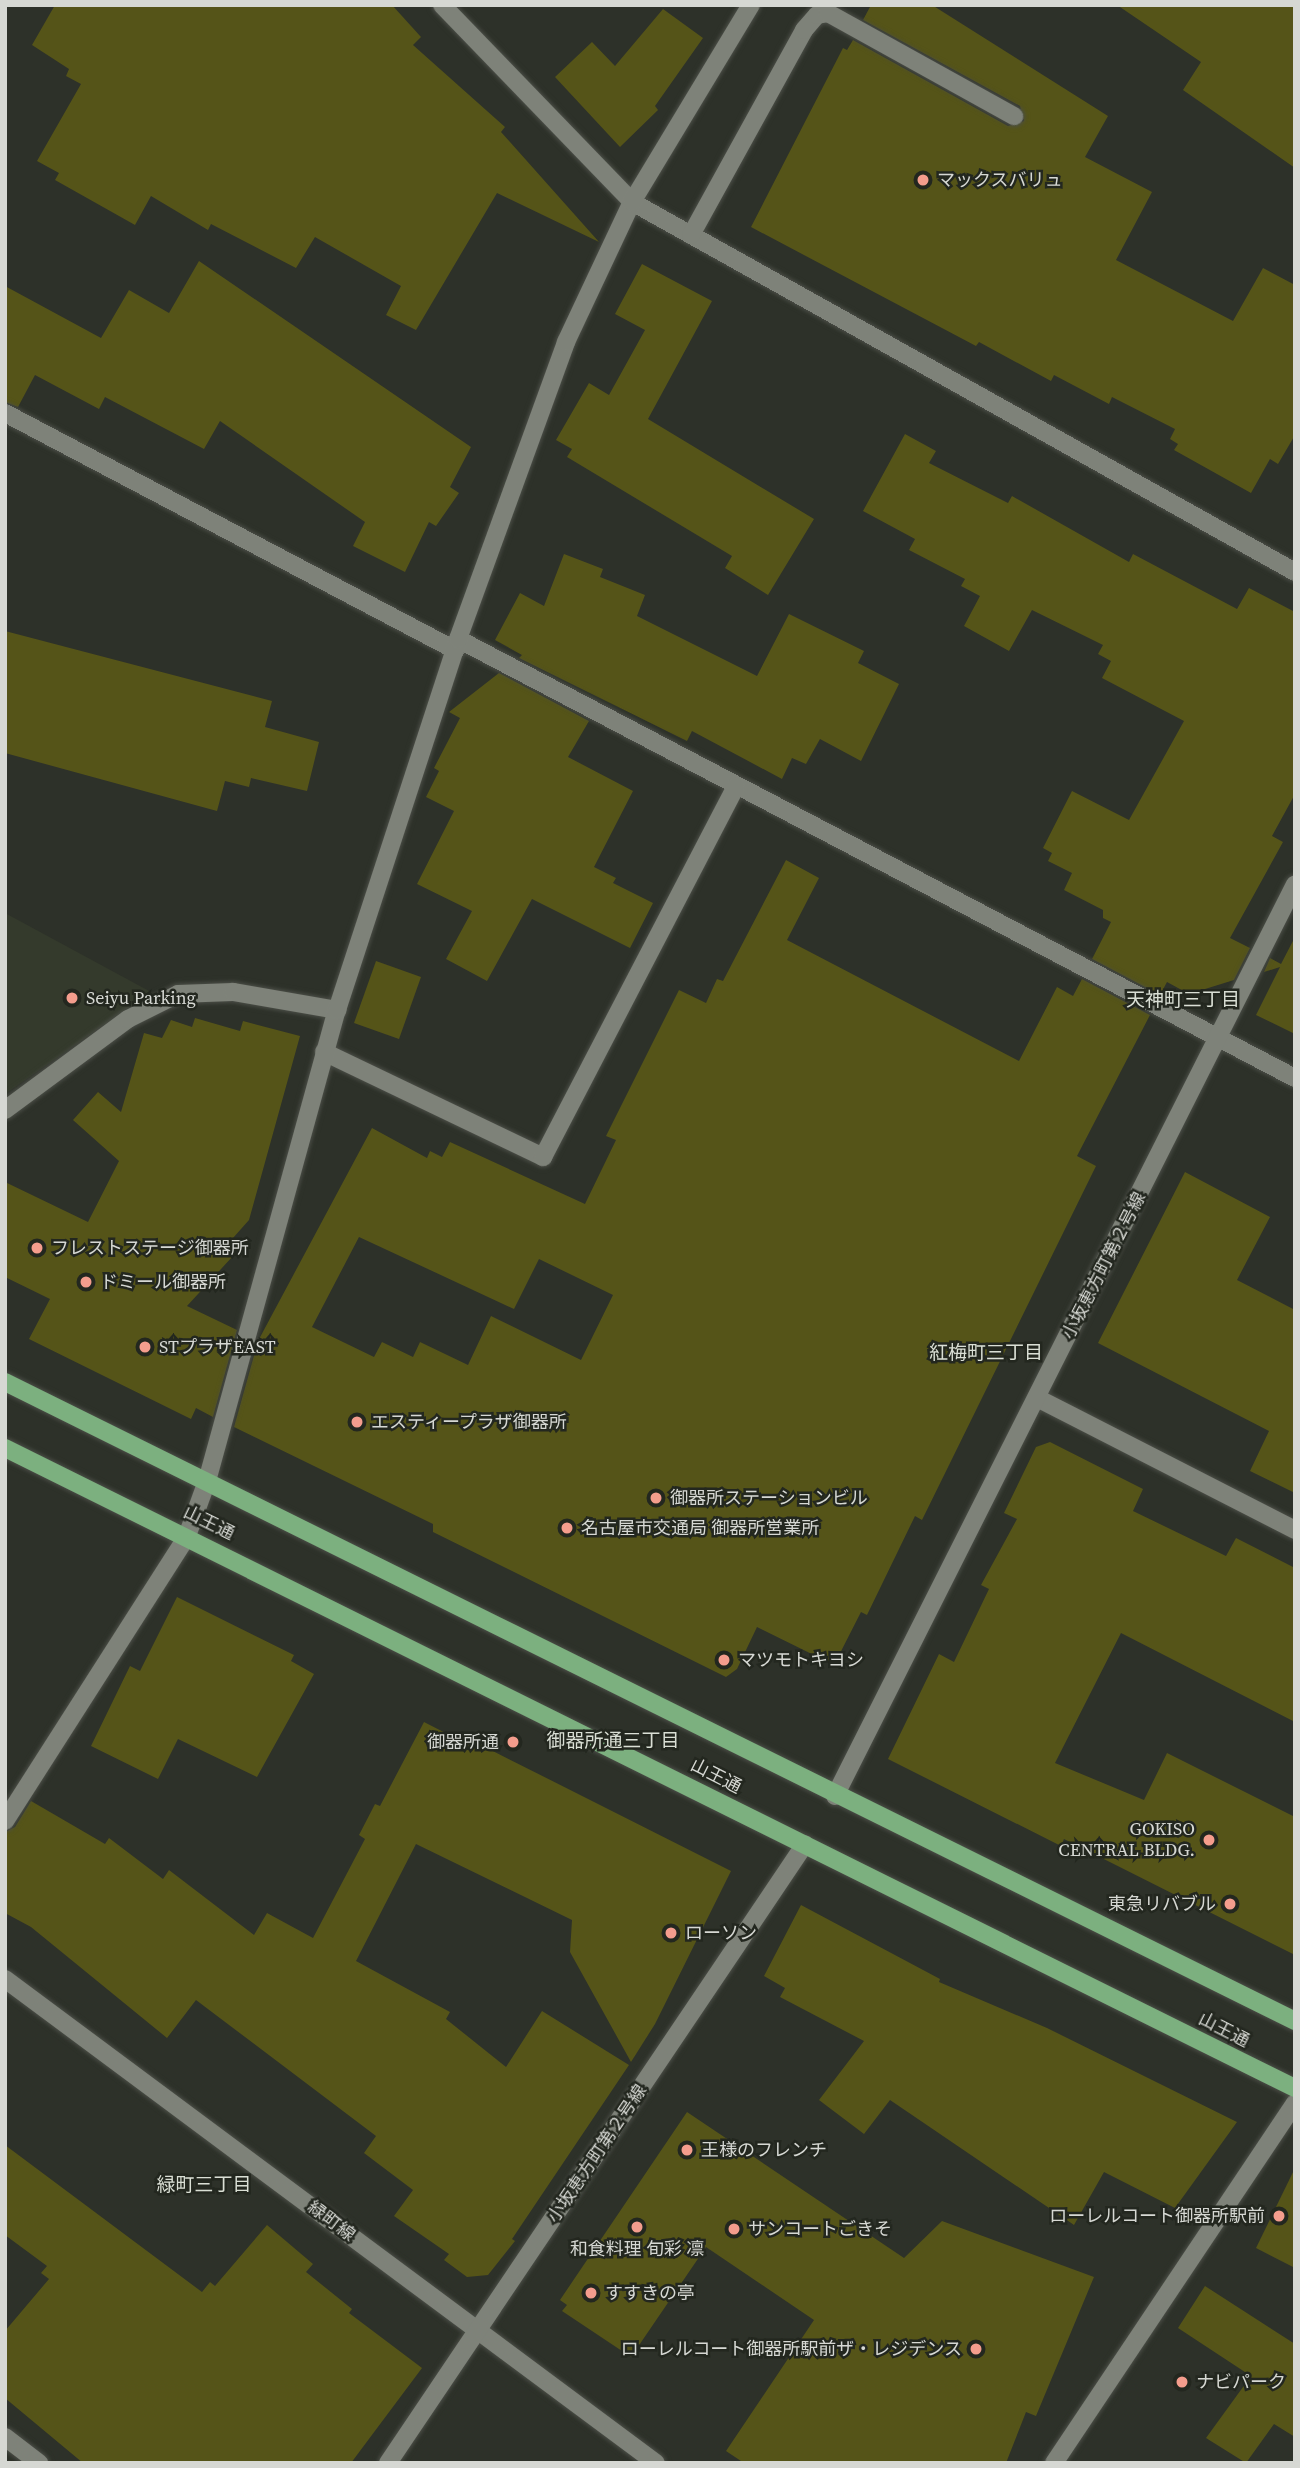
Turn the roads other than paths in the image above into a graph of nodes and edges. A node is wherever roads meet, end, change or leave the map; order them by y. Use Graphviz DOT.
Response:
graph roads {
  1 [pos="442,5"];
  2 [pos="751,5"];
  3 [pos="1014,116"];
  4 [pos="632,202"];
  5 [pos="691,235"];
  6 [pos="5,413"];
  7 [pos="1295,572"];
  8 [pos="457,644"];
  9 [pos="736,786"];
  10 [pos="1295,884"];
  11 [pos="337,1010"];
  12 [pos="1218,1041"];
  13 [pos="324,1052"];
  14 [pos="1295,1078"];
  15 [pos="5,1110"];
  16 [pos="5,1382"];
  17 [pos="1037,1398"];
  18 [pos="5,1448"];
  19 [pos="207,1481"];
  20 [pos="1295,1530"];
  21 [pos="187,1536"];
  22 [pos="835,1796"];
  23 [pos="5,1821"];
  24 [pos="805,1844"];
  25 [pos="5,1979"];
  26 [pos="1295,2021"];
  27 [pos="1295,2088"];
  28 [pos="1295,2103"];
  29 [pos="478,2330"];
  30 [pos="5,2437"];
  31 [pos="39,2463"];
  32 [pos="388,2463"];
  33 [pos="656,2463"];
  34 [pos="1054,2463"];
  1 -- 4 [label="street"];
  2 -- 4 [label="street"];
  3 -- 5 [label="street"];
  4 -- 5 [label="street"];
  4 -- 8 [label="street"];
  5 -- 7 [label="street"];
  6 -- 8 [label="street"];
  8 -- 9 [label="street"];
  8 -- 11 [label="street"];
  9 -- 12 [label="street"];
  9 -- 13 [label="street"];
  10 -- 12 [label="street, 小坂恵方町第２号線"];
  11 -- 13 [label="street"];
  11 -- 15 [label="street"];
  12 -- 14 [label="street"];
  12 -- 17 [label="street, 小坂恵方町第２号線"];
  13 -- 19 [label="street"];
  16 -- 19 [label="main road, 山王通"];
  17 -- 20 [label="street"];
  17 -- 22 [label="street, 小坂恵方町第２号線"];
  18 -- 21 [label="main road, 山王通"];
  19 -- 21 [label="street"];
  19 -- 22 [label="main road, 山王通"];
  21 -- 23 [label="street"];
  21 -- 24 [label="main road, 山王通"];
  22 -- 26 [label="main road, 山王通"];
  24 -- 27 [label="main road, 山王通"];
  24 -- 29 [label="street, 小坂恵方町第２号線"];
  25 -- 29 [label="street, 緑町線"];
  28 -- 34 [label="street"];
  29 -- 32 [label="street, 小坂恵方町第２号線"];
  29 -- 33 [label="street, 緑町線"];
  30 -- 31 [label="street"];
}
